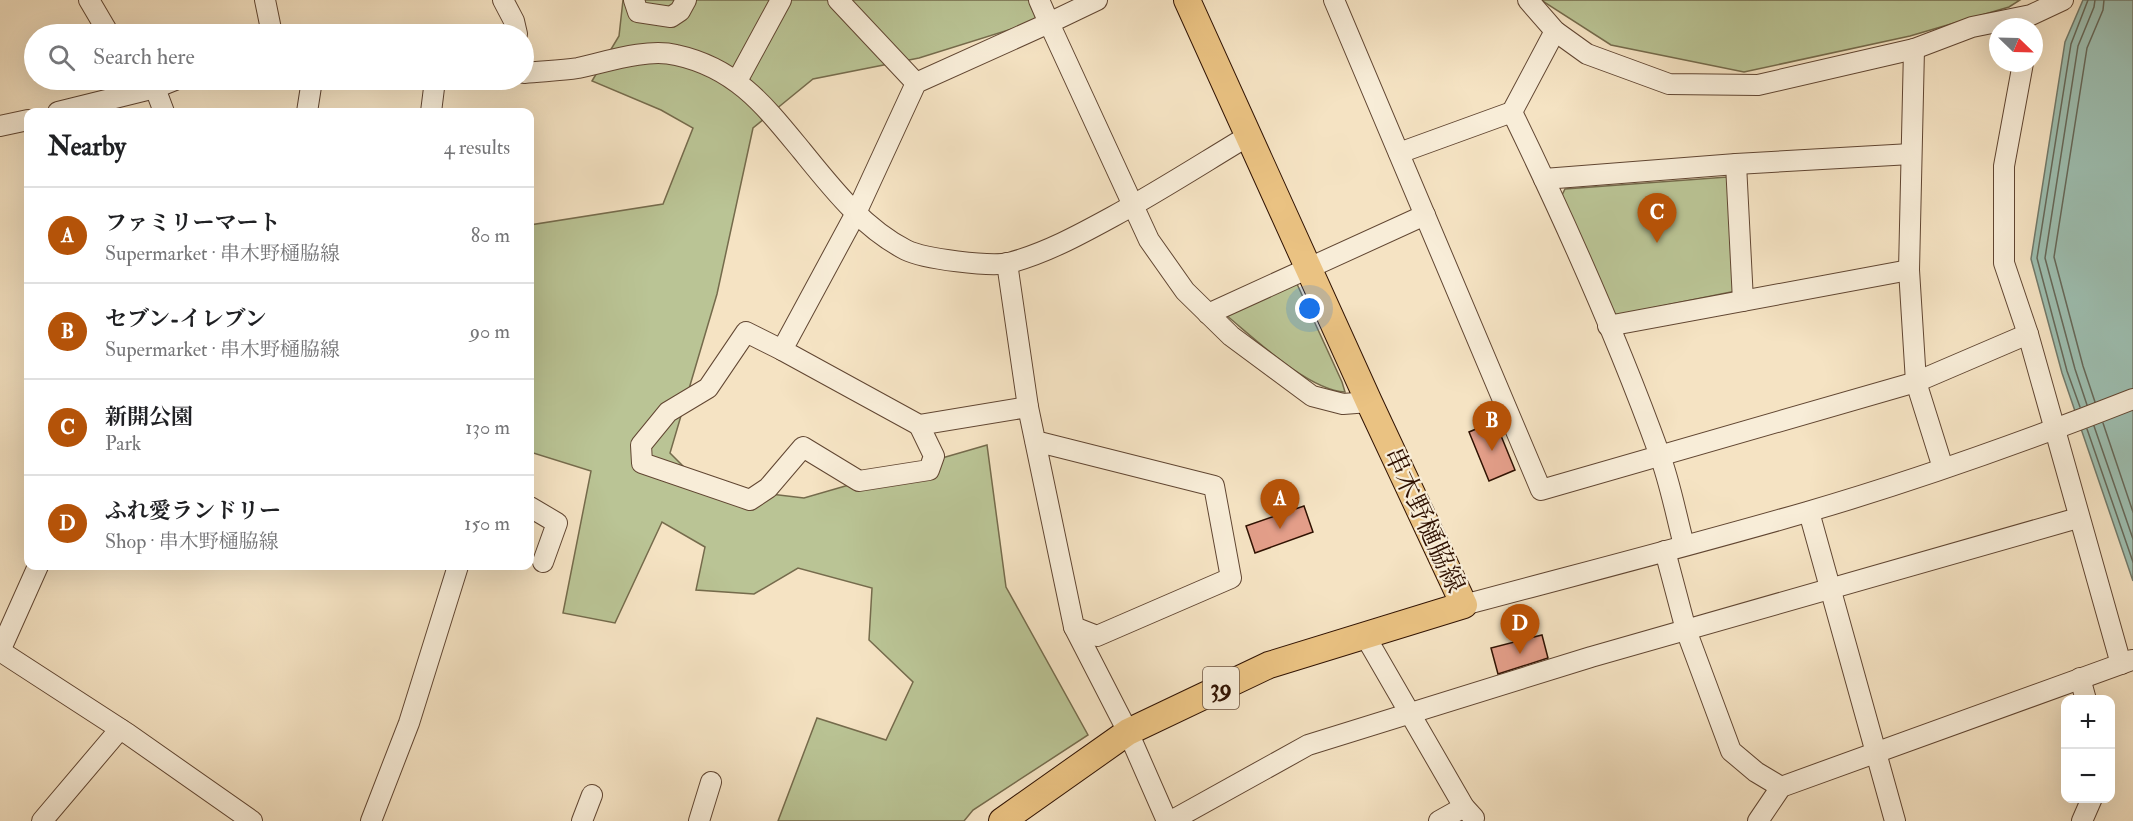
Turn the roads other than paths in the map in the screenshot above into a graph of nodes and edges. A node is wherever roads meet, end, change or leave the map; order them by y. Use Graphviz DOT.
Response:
graph roads {
  1 [pos="89,0"];
  2 [pos="265,0"];
  3 [pos="503,0"];
  4 [pos="634,0"];
  5 [pos="686,0"];
  6 [pos="781,0"];
  7 [pos="838,0"];
  8 [pos="1039,0"];
  9 [pos="1097,0"];
  10 [pos="1187,0"];
  11 [pos="1334,0"];
  12 [pos="1528,0"];
  13 [pos="2063,0"];
  14 [pos="2035,18"];
  15 [pos="1049,22"];
  16 [pos="103,24"];
  17 [pos="270,24"];
  18 [pos="515,24"];
  19 [pos="1989,25"];
  20 [pos="1555,31"];
  21 [pos="1914,48"];
  22 [pos="534,72"];
  23 [pos="2021,72"];
  24 [pos="736,81"];
  25 [pos="916,83"];
  26 [pos="132,90"];
  27 [pos="148,90"];
  28 [pos="310,90"];
  29 [pos="434,90"];
  30 [pos="71,108"];
  31 [pos="161,108"];
  32 [pos="308,108"];
  33 [pos="432,108"];
  34 [pos="1512,112"];
  35 [pos="24,121"];
  36 [pos="0,126"];
  37 [pos="1248,136"];
  38 [pos="1398,153"];
  39 [pos="1911,154"];
  40 [pos="1736,164"];
  41 [pos="1544,179"];
  42 [pos="1134,205"];
  43 [pos="856,213"];
  44 [pos="1425,215"];
  45 [pos="1007,263"];
  46 [pos="1308,268"];
  47 [pos="1909,270"];
  48 [pos="1743,301"];
  49 [pos="1208,314"];
  50 [pos="1608,326"];
  51 [pos="2028,334"];
  52 [pos="782,350"];
  53 [pos="1916,382"];
  54 [pos="2133,399"];
  55 [pos="1369,402"];
  56 [pos="1028,407"];
  57 [pos="919,425"];
  58 [pos="2062,427"];
  59 [pos="1035,441"];
  60 [pos="1660,455"];
  61 [pos="1943,468"];
  62 [pos="534,509"];
  63 [pos="1809,512"];
  64 [pos="2078,518"];
  65 [pos="1684,545"];
  66 [pos="1665,551"];
  67 [pos="543,562"];
  68 [pos="36,570"];
  69 [pos="457,570"];
  70 [pos="1830,589"];
  71 [pos="1464,605"];
  72 [pos="1074,627"];
  73 [pos="1686,630"];
  74 [pos="1364,634"];
  75 [pos="0,651"];
  76 [pos="2127,662"];
  77 [pos="2080,678"];
  78 [pos="2085,695"];
  79 [pos="1410,715"];
  80 [pos="120,729"];
  81 [pos="1128,732"];
  82 [pos="1875,751"];
  83 [pos="711,782"];
  84 [pos="1781,787"];
  85 [pos="592,795"];
  86 [pos="2090,803"];
  87 [pos="1469,814"];
  88 [pos="42,821"];
  89 [pos="252,821"];
  90 [pos="371,821"];
  91 [pos="582,821"];
  92 [pos="699,821"];
  93 [pos="1002,821"];
  94 [pos="1168,821"];
  95 [pos="1439,821"];
  96 [pos="1758,821"];
  97 [pos="1895,821"];
  98 [pos="2082,821"];
  1 -- 16 [label="street"];
  2 -- 17 [label="street"];
  3 -- 18 [label="street"];
  4 -- 5 [label="street"];
  6 -- 24 [label="street"];
  7 -- 25 [label="street"];
  8 -- 15 [label="street"];
  9 -- 15 [label="street"];
  10 -- 37 [label="main road, 串木野樋脇線"];
  11 -- 38 [label="street"];
  12 -- 20 [label="street"];
  13 -- 14 [label="street"];
  15 -- 25 [label="street"];
  15 -- 42 [label="street"];
  19 -- 21 [label="street"];
  20 -- 21 [label="street"];
  20 -- 34 [label="street"];
  21 -- 39 [label="street"];
  22 -- 24 [label="street"];
  23 -- 51 [label="street"];
  24 -- 43 [label="street"];
  25 -- 43 [label="street"];
  26 -- 30 [label="street"];
  27 -- 31 [label="street"];
  28 -- 32 [label="street"];
  29 -- 33 [label="street"];
  34 -- 38 [label="street"];
  34 -- 41 [label="street"];
  35 -- 36 [label="street"];
  37 -- 42 [label="street"];
  37 -- 46 [label="main road, 串木野樋脇線"];
  38 -- 44 [label="street"];
  39 -- 40 [label="street"];
  39 -- 47 [label="street"];
  40 -- 41 [label="street"];
  40 -- 48 [label="street"];
  41 -- 50 [label="street"];
  42 -- 45 [label="street"];
  42 -- 49 [label="street"];
  43 -- 45 [label="street"];
  43 -- 52 [label="street"];
  44 -- 46 [label="street"];
  44 -- 60 [label="street"];
  45 -- 56 [label="street"];
  46 -- 49 [label="street"];
  46 -- 55 [label="main road, 串木野樋脇線"];
  47 -- 48 [label="street"];
  47 -- 53 [label="street"];
  48 -- 50 [label="street"];
  49 -- 55 [label="street"];
  50 -- 60 [label="street"];
  51 -- 53 [label="street"];
  51 -- 58 [label="street"];
  52 -- 57 [label="street"];
  52 -- 57 [label="street"];
  53 -- 60 [label="street"];
  53 -- 61 [label="street"];
  54 -- 58 [label="street"];
  55 -- 71 [label="main road, 串木野樋脇線"];
  56 -- 57 [label="street"];
  56 -- 59 [label="street"];
  58 -- 61 [label="street"];
  58 -- 64 [label="street"];
  59 -- 72 [label="street"];
  59 -- 72 [label="street"];
  60 -- 65 [label="street"];
  61 -- 63 [label="street"];
  62 -- 67 [label="street"];
  63 -- 65 [label="street"];
  63 -- 70 [label="street"];
  64 -- 70 [label="street"];
  64 -- 76 [label="street"];
  65 -- 66 [label="street"];
  66 -- 71 [label="street"];
  66 -- 73 [label="street"];
  68 -- 75 [label="street"];
  69 -- 90 [label="street"];
  70 -- 73 [label="street"];
  70 -- 82 [label="street"];
  71 -- 74 [label="main road, 串木野樋脇線 / 39"];
  72 -- 81 [label="street"];
  73 -- 79 [label="street"];
  73 -- 84 [label="street"];
  74 -- 79 [label="street"];
  74 -- 81 [label="main road, 串木野樋脇線 / 39"];
  75 -- 80 [label="street"];
  76 -- 77 [label="street"];
  77 -- 78 [label="street"];
  77 -- 82 [label="street"];
  79 -- 87 [label="street"];
  79 -- 94 [label="street"];
  80 -- 88 [label="street"];
  80 -- 89 [label="street"];
  81 -- 93 [label="main road, 串木野樋脇線 / 39"];
  81 -- 94 [label="street"];
  82 -- 84 [label="street"];
  82 -- 97 [label="street"];
  83 -- 92 [label="street"];
  84 -- 96 [label="street"];
  85 -- 91 [label="street"];
  86 -- 98 [label="street"];
  87 -- 95 [label="street"];
}
